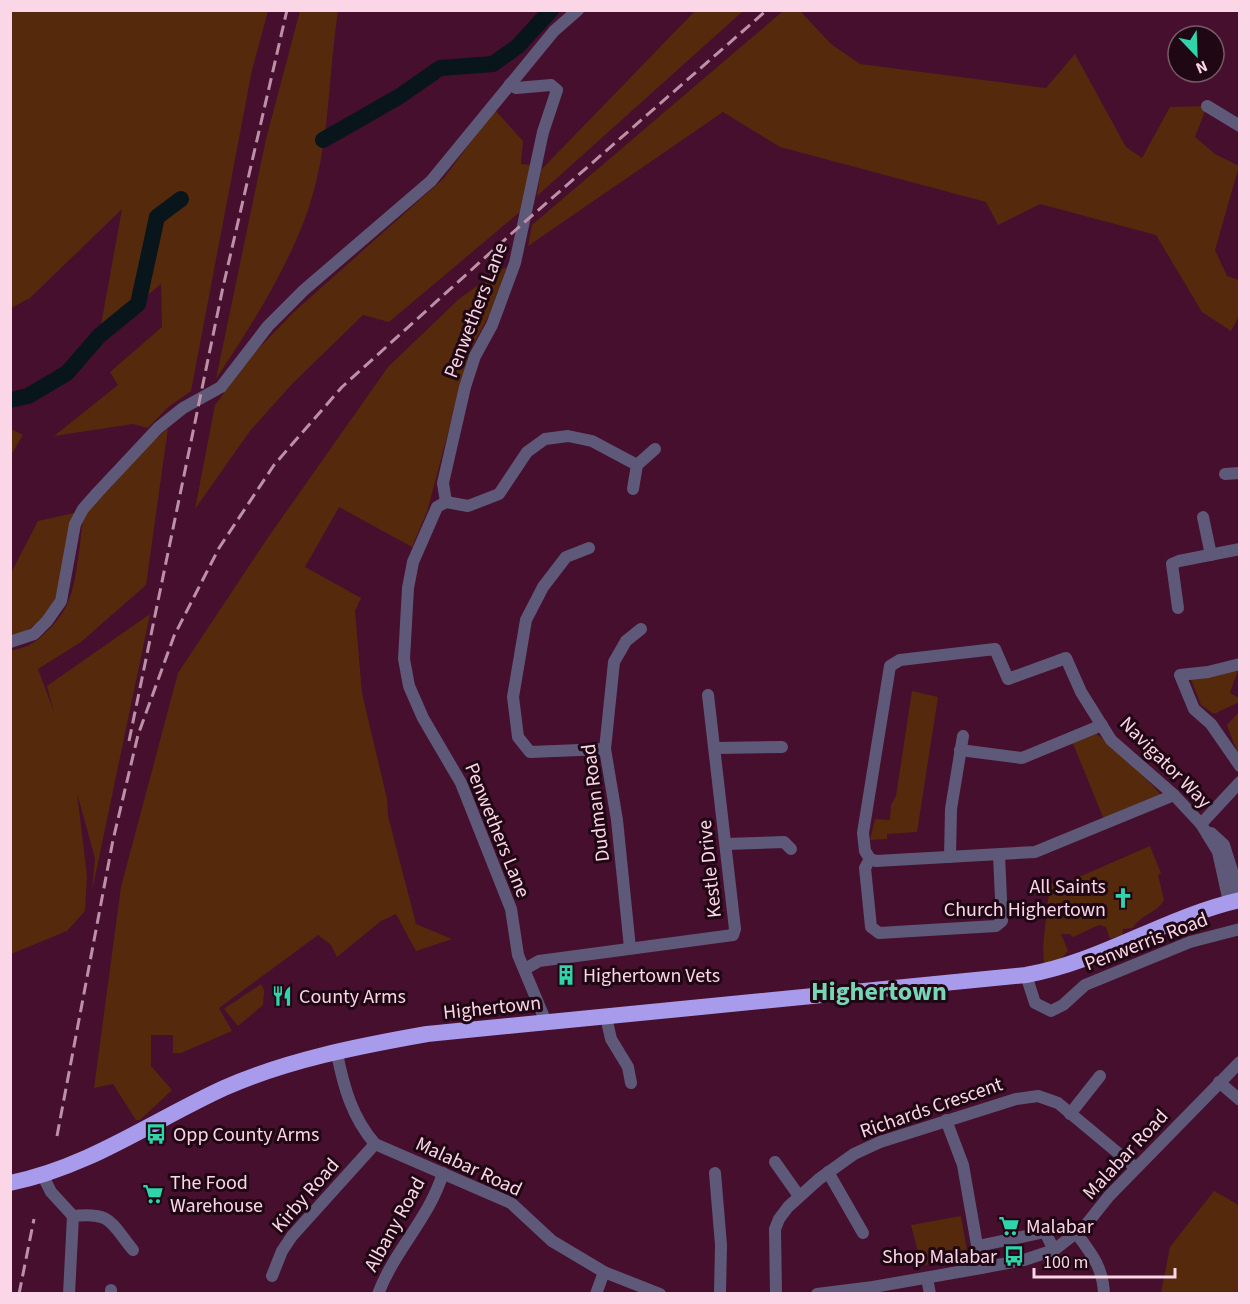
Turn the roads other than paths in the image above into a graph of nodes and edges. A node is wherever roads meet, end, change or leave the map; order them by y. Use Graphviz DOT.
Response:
graph roads {
  1 [pos="578,10"];
  2 [pos="510,84"];
  3 [pos="1207,106"];
  4 [pos="1239,126"];
  5 [pos="655,448"];
  6 [pos="637,465"];
  7 [pos="1239,473"];
  8 [pos="1225,474"];
  9 [pos="633,489"];
  10 [pos="446,502"];
  11 [pos="1203,517"];
  12 [pos="589,548"];
  13 [pos="1239,549"];
  14 [pos="1211,555"];
  15 [pos="1178,608"];
  16 [pos="641,629"];
  17 [pos="10,642"];
  18 [pos="1239,664"];
  19 [pos="708,695"];
  20 [pos="1102,725"];
  21 [pos="963,736"];
  22 [pos="782,747"];
  23 [pos="716,748"];
  24 [pos="605,749"];
  25 [pos="960,750"];
  26 [pos="1239,766"];
  27 [pos="1239,782"];
  28 [pos="1174,795"];
  29 [pos="1201,824"];
  30 [pos="727,844"];
  31 [pos="1224,845"];
  32 [pos="791,849"];
  33 [pos="999,855"];
  34 [pos="950,857"];
  35 [pos="870,859"];
  36 [pos="1239,879"];
  37 [pos="1236,899"];
  38 [pos="1239,929"];
  39 [pos="630,948"];
  40 [pos="525,969"];
  41 [pos="1026,975"];
  42 [pos="606,1017"];
  43 [pos="546,1022"];
  44 [pos="337,1054"];
  45 [pos="1239,1062"];
  46 [pos="1100,1076"];
  47 [pos="1219,1082"];
  48 [pos="631,1083"];
  49 [pos="1239,1100"];
  50 [pos="1070,1114"];
  51 [pos="946,1120"];
  52 [pos="375,1144"];
  53 [pos="775,1162"];
  54 [pos="1136,1168"];
  55 [pos="828,1172"];
  56 [pos="443,1173"];
  57 [pos="715,1173"];
  58 [pos="42,1174"];
  59 [pos="15,1183"];
  60 [pos="10,1192"];
  61 [pos="799,1196"];
  62 [pos="74,1216"];
  63 [pos="863,1233"];
  64 [pos="1077,1234"];
  65 [pos="978,1246"];
  66 [pos="133,1250"];
  67 [pos="1054,1250"];
  68 [pos="981,1269"];
  69 [pos="604,1272"];
  70 [pos="272,1276"];
  71 [pos="927,1278"];
  72 [pos="69,1293"];
  73 [pos="378,1293"];
  74 [pos="596,1293"];
  75 [pos="660,1293"];
  76 [pos="720,1293"];
  77 [pos="776,1293"];
  78 [pos="817,1293"];
  79 [pos="930,1293"];
  80 [pos="1104,1293"];
  1 -- 2 [label="street"];
  2 -- 10 [label="street, Penwethers Lane"];
  2 -- 17 [label="street"];
  3 -- 4 [label="street"];
  5 -- 6 [label="street"];
  6 -- 9 [label="street"];
  6 -- 10 [label="street"];
  7 -- 8 [label="street"];
  10 -- 40 [label="street, Penwethers Lane"];
  11 -- 14 [label="street"];
  12 -- 24 [label="street"];
  13 -- 14 [label="street"];
  14 -- 15 [label="street"];
  16 -- 24 [label="street, Dudman Road"];
  18 -- 26 [label="street"];
  19 -- 23 [label="street, Kestle Drive"];
  20 -- 25 [label="street"];
  20 -- 28 [label="street, Navigator Way"];
  20 -- 35 [label="street, Navigator Way"];
  21 -- 25 [label="street"];
  22 -- 23 [label="street"];
  23 -- 30 [label="street, Kestle Drive"];
  24 -- 39 [label="street, Dudman Road"];
  25 -- 34 [label="street"];
  27 -- 29 [label="street"];
  28 -- 29 [label="street, Navigator Way"];
  28 -- 33 [label="street"];
  29 -- 31 [label="street"];
  29 -- 37 [label="street, Navigator Way"];
  30 -- 32 [label="street"];
  30 -- 39 [label="street, Kestle Drive"];
  31 -- 36 [label="street"];
  31 -- 37 [label="street"];
  33 -- 34 [label="street"];
  33 -- 35 [label="street"];
  34 -- 35 [label="street"];
  37 -- 41 [label="highway, Highertown"];
  38 -- 41 [label="street, Penwerris Road"];
  39 -- 40 [label="street, Kestle Drive"];
  40 -- 43 [label="street, Penwethers Lane"];
  41 -- 42 [label="highway, Highertown"];
  42 -- 43 [label="highway, Highertown"];
  42 -- 48 [label="street"];
  43 -- 44 [label="highway, Highertown"];
  44 -- 52 [label="street"];
  44 -- 58 [label="highway, Highertown"];
  45 -- 47 [label="street, Malabar Road"];
  46 -- 50 [label="street"];
  47 -- 49 [label="street"];
  47 -- 54 [label="street, Malabar Road"];
  50 -- 51 [label="street, Richards Crescent"];
  50 -- 54 [label="street, Richards Crescent"];
  51 -- 55 [label="street, Richards Crescent"];
  51 -- 65 [label="street"];
  52 -- 56 [label="street, Malabar Road"];
  52 -- 70 [label="street, Kirby Road"];
  53 -- 61 [label="street"];
  54 -- 64 [label="street, Malabar Road"];
  55 -- 61 [label="street, Richards Crescent"];
  55 -- 63 [label="street"];
  56 -- 69 [label="street, Malabar Road"];
  56 -- 73 [label="street, Albany Road"];
  57 -- 76 [label="street"];
  58 -- 59 [label="highway, Highertown"];
  58 -- 62 [label="street"];
  59 -- 60 [label="street"];
  61 -- 77 [label="street, Richards Crescent"];
  62 -- 66 [label="street"];
  62 -- 72 [label="street"];
  64 -- 67 [label="street, Malabar Road"];
  64 -- 80 [label="street"];
  65 -- 67 [label="street"];
  65 -- 68 [label="street"];
  67 -- 68 [label="street, Malabar Road"];
  68 -- 71 [label="street, Malabar Road"];
  69 -- 74 [label="street"];
  69 -- 75 [label="street, Malabar Road"];
  71 -- 78 [label="street, Malabar Road"];
  71 -- 79 [label="street"];
}
